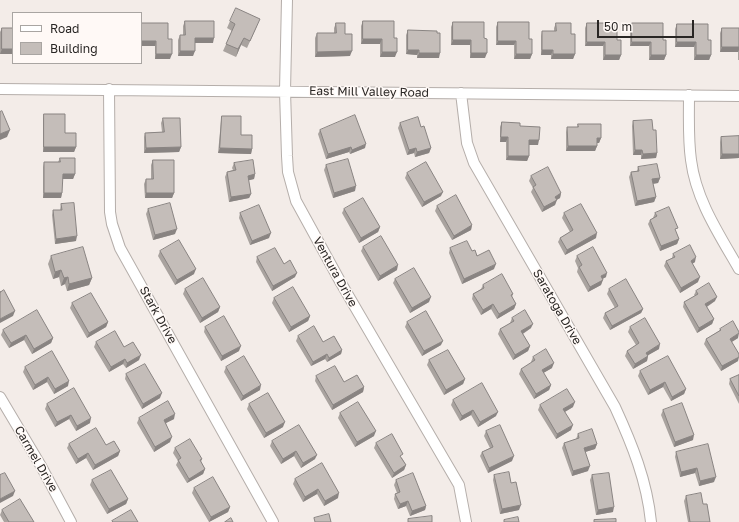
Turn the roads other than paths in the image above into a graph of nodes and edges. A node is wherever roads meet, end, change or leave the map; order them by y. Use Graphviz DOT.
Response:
graph roads {
  1 [pos="287,0"];
  2 [pos="0,89"];
  3 [pos="109,89"];
  4 [pos="285,91"];
  5 [pos="461,94"];
  6 [pos="689,95"];
  7 [pos="739,96"];
  8 [pos="739,269"];
  9 [pos="0,397"];
  10 [pos="71,522"];
  11 [pos="273,522"];
  12 [pos="466,522"];
  13 [pos="651,522"];
  1 -- 4 [label="street, Ventura Drive"];
  2 -- 3 [label="street, East Mill Valley Road"];
  3 -- 4 [label="street, East Mill Valley Road"];
  3 -- 11 [label="street, Stark Drive"];
  4 -- 5 [label="street, East Mill Valley Road"];
  4 -- 12 [label="street, Ventura Drive"];
  5 -- 6 [label="street, East Mill Valley Road"];
  5 -- 13 [label="street, Saratoga Drive"];
  6 -- 7 [label="street, East Mill Valley Road"];
  6 -- 8 [label="street"];
  9 -- 10 [label="street, Carmel Drive"];
}
